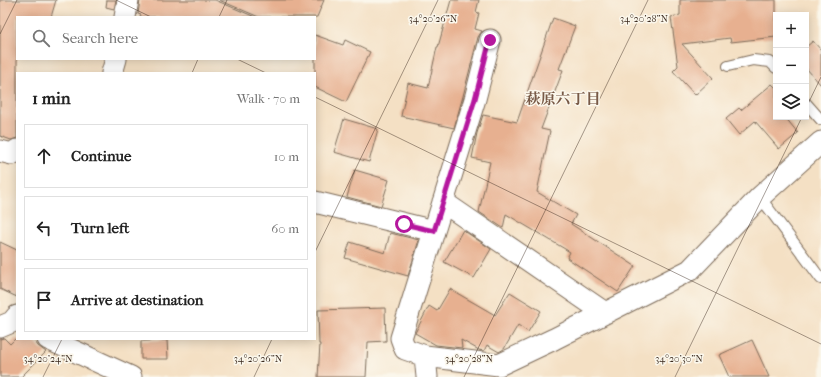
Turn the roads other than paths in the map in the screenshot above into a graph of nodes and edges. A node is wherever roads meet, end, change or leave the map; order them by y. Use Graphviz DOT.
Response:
graph roads {
  1 [pos="128,0"];
  2 [pos="125,16"];
  3 [pos="490,40"];
  4 [pos="116,60"];
  5 [pos="773,65"];
  6 [pos="728,66"];
  7 [pos="112,72"];
  8 [pos="809,106"];
  9 [pos="821,120"];
  10 [pos="821,142"];
  11 [pos="0,151"];
  12 [pos="16,151"];
  13 [pos="760,197"];
  14 [pos="316,202"];
  15 [pos="443,202"];
  16 [pos="434,231"];
  17 [pos="821,279"];
  18 [pos="605,313"];
  19 [pos="50,340"];
  20 [pos="425,356"];
  21 [pos="130,377"];
  22 [pos="427,377"];
  1 -- 2 [label="street"];
  3 -- 15 [label="street"];
  4 -- 7 [label="street"];
  5 -- 6 [label="lane"];
  8 -- 9 [label="lane"];
  10 -- 13 [label="street"];
  11 -- 12 [label="street"];
  13 -- 17 [label="lane"];
  13 -- 18 [label="street"];
  14 -- 16 [label="street"];
  15 -- 16 [label="street"];
  15 -- 18 [label="street"];
  16 -- 20 [label="street"];
  18 -- 20 [label="street"];
  19 -- 21 [label="street"];
  20 -- 22 [label="street"];
}
